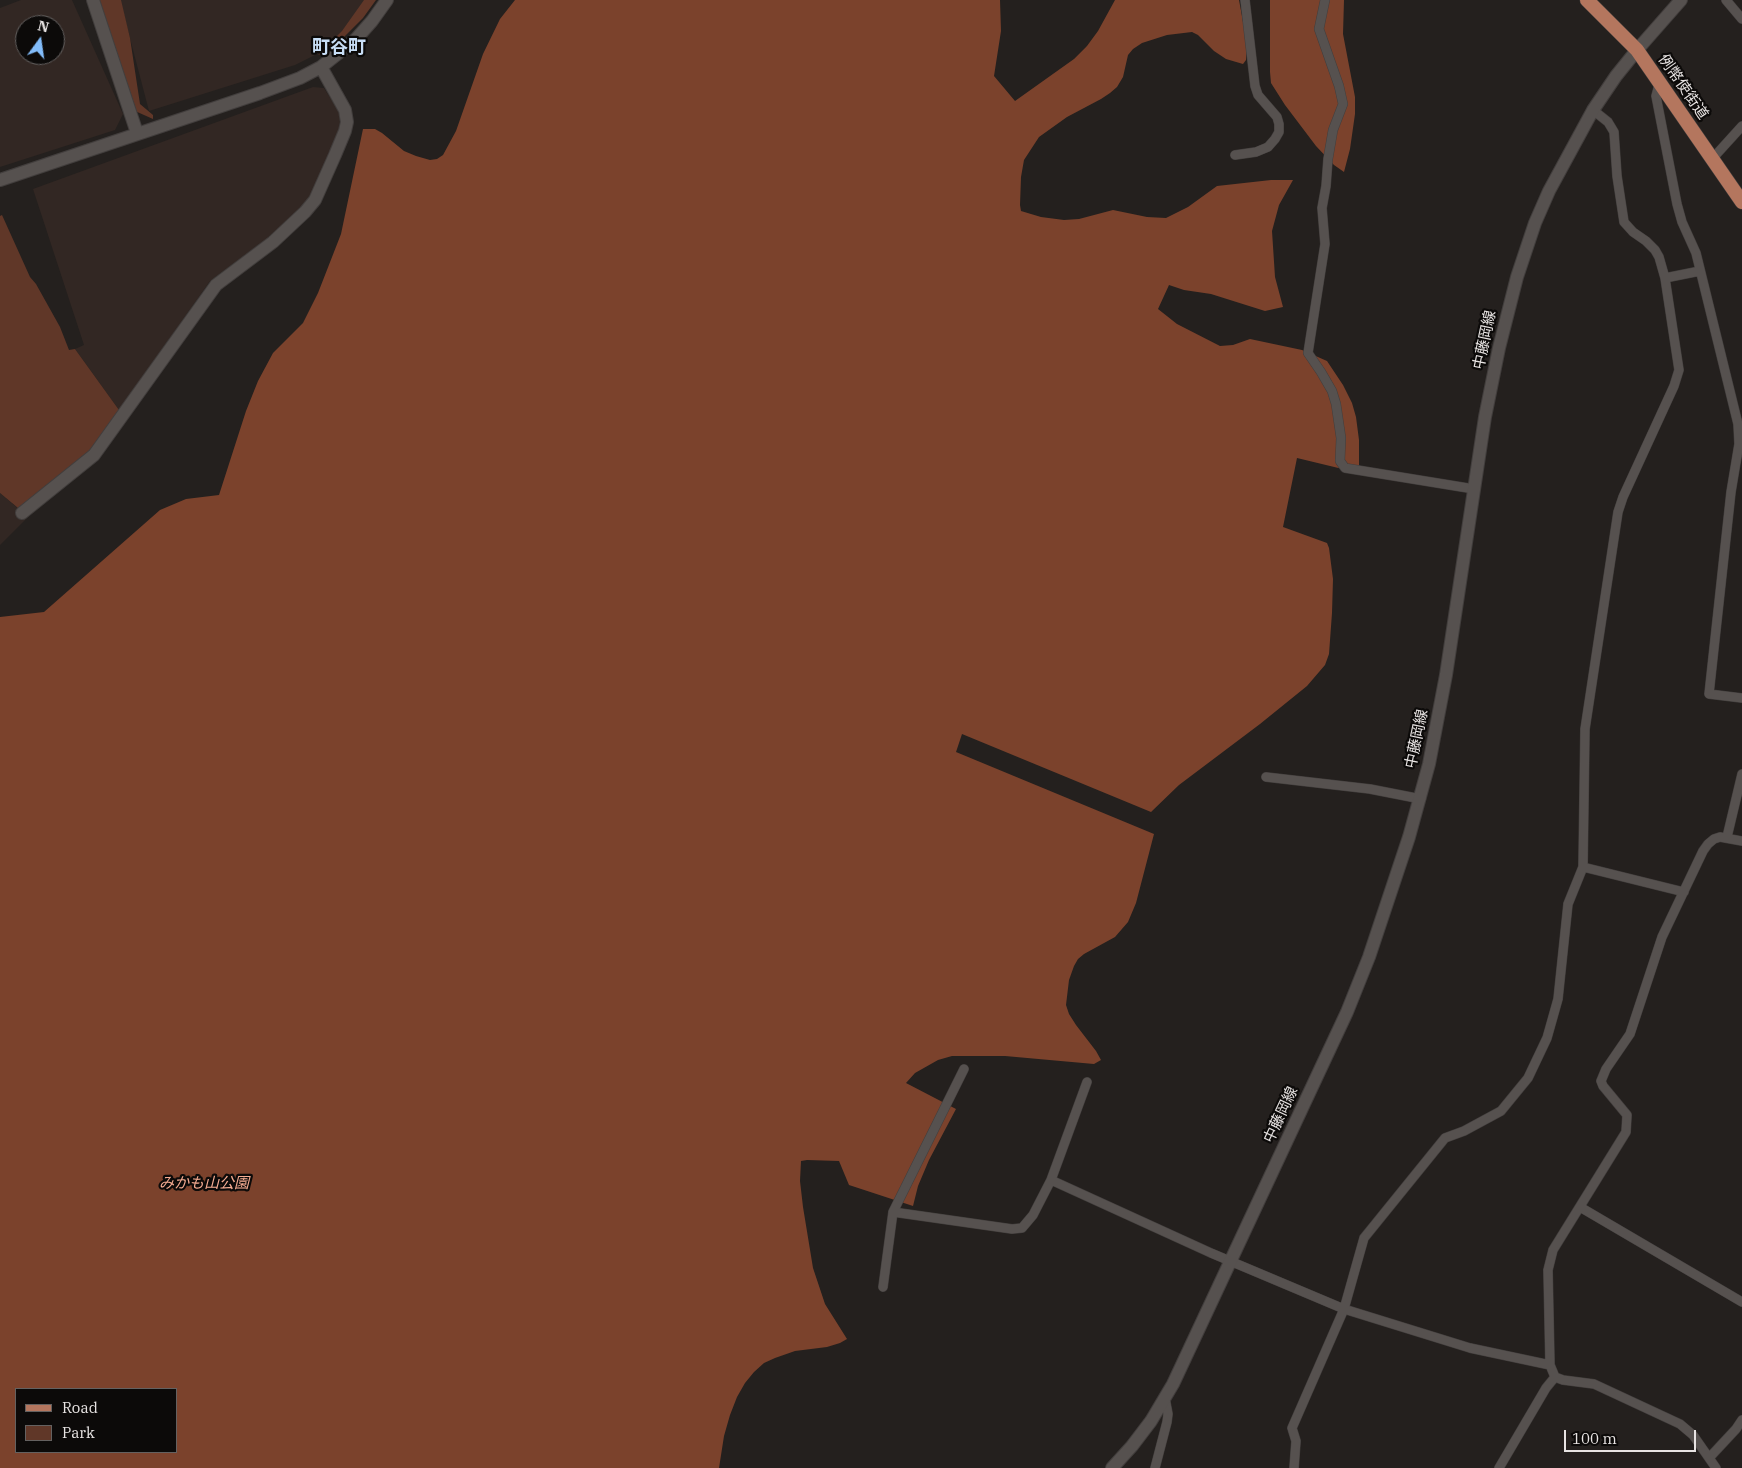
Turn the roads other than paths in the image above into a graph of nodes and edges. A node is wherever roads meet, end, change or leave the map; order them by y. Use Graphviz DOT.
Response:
graph roads {
  1 [pos="93,0"];
  2 [pos="387,0"];
  3 [pos="1245,0"];
  4 [pos="1325,0"];
  5 [pos="1587,0"];
  6 [pos="1681,0"];
  7 [pos="1726,0"];
  8 [pos="1742,19"];
  9 [pos="1637,50"];
  10 [pos="321,67"];
  11 [pos="1660,82"];
  12 [pos="1592,110"];
  13 [pos="1742,126"];
  14 [pos="137,133"];
  15 [pos="1235,155"];
  16 [pos="1713,158"];
  17 [pos="0,180"];
  18 [pos="1742,202"];
  19 [pos="1700,271"];
  20 [pos="1665,278"];
  21 [pos="1474,489"];
  22 [pos="22,512"];
  23 [pos="1742,698"];
  24 [pos="1742,774"];
  25 [pos="1266,777"];
  26 [pos="1420,798"];
  27 [pos="1727,837"];
  28 [pos="1742,841"];
  29 [pos="1583,867"];
  30 [pos="1684,892"];
  31 [pos="964,1069"];
  32 [pos="1087,1082"];
  33 [pos="1051,1180"];
  34 [pos="1580,1207"];
  35 [pos="893,1212"];
  36 [pos="1232,1262"];
  37 [pos="883,1287"];
  38 [pos="1742,1302"];
  39 [pos="1344,1309"];
  40 [pos="1550,1365"];
  41 [pos="1555,1377"];
  42 [pos="1165,1398"];
  43 [pos="1742,1420"];
  44 [pos="1709,1458"];
  45 [pos="1112,1468"];
  46 [pos="1156,1468"];
  47 [pos="1294,1468"];
  48 [pos="1499,1468"];
  49 [pos="1716,1468"];
  1 -- 14 [label="main road"];
  2 -- 10 [label="main road"];
  3 -- 15 [label="street"];
  4 -- 21 [label="street"];
  5 -- 9 [label="main road, 例幣使街道"];
  6 -- 9 [label="main road, 中藤岡線"];
  7 -- 8 [label="street"];
  9 -- 11 [label="main road, 例幣使街道"];
  9 -- 12 [label="main road, 中藤岡線"];
  10 -- 14 [label="main road"];
  10 -- 22 [label="main road"];
  11 -- 16 [label="main road, 例幣使街道"];
  11 -- 19 [label="street"];
  12 -- 20 [label="street"];
  12 -- 21 [label="main road, 中藤岡線"];
  13 -- 16 [label="street"];
  14 -- 17 [label="main road"];
  16 -- 18 [label="main road, 例幣使街道"];
  19 -- 20 [label="street"];
  19 -- 23 [label="street"];
  20 -- 29 [label="street"];
  21 -- 26 [label="main road, 中藤岡線"];
  24 -- 27 [label="street"];
  25 -- 26 [label="street"];
  26 -- 36 [label="main road, 中藤岡線"];
  27 -- 28 [label="street"];
  27 -- 30 [label="street"];
  29 -- 30 [label="street"];
  29 -- 39 [label="street"];
  30 -- 34 [label="street"];
  31 -- 35 [label="street"];
  32 -- 33 [label="street"];
  33 -- 35 [label="street"];
  33 -- 36 [label="street"];
  34 -- 38 [label="street"];
  34 -- 40 [label="street"];
  35 -- 37 [label="street"];
  36 -- 39 [label="street"];
  36 -- 42 [label="main road, 中藤岡線"];
  39 -- 40 [label="street"];
  39 -- 47 [label="street"];
  40 -- 41 [label="street"];
  41 -- 44 [label="street"];
  41 -- 48 [label="street"];
  42 -- 45 [label="main road, 中藤岡線"];
  42 -- 46 [label="street"];
  43 -- 44 [label="street"];
  44 -- 49 [label="street"];
}
